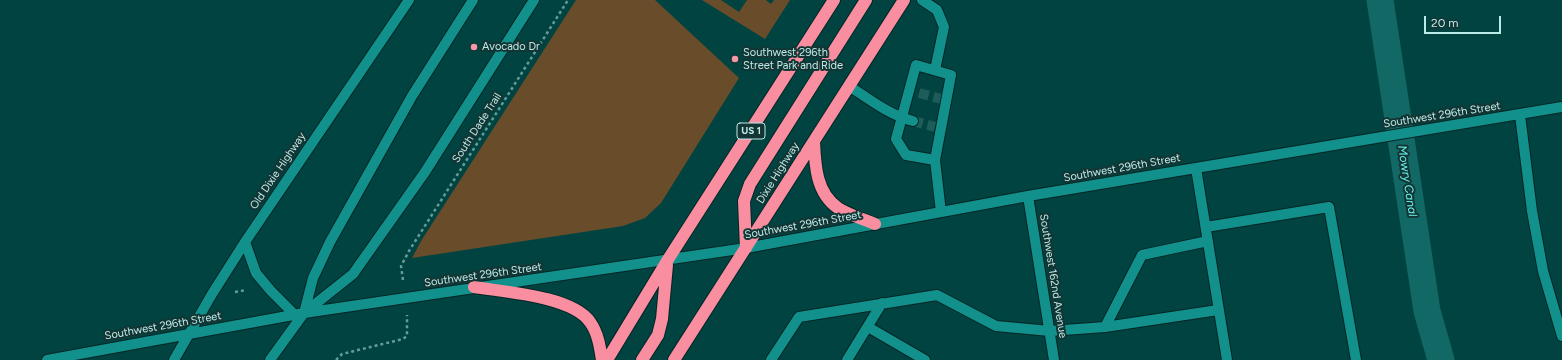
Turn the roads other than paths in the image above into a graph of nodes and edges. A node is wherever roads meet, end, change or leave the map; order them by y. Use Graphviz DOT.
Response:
graph roads {
  1 [pos="409,0"];
  2 [pos="473,0"];
  3 [pos="534,0"];
  4 [pos="834,0"];
  5 [pos="866,0"];
  6 [pos="904,0"];
  7 [pos="922,0"];
  8 [pos="934,70"];
  9 [pos="849,86"];
  10 [pos="1562,107"];
  11 [pos="1520,115"];
  12 [pos="902,118"];
  13 [pos="913,121"];
  14 [pos="814,141"];
  15 [pos="935,160"];
  16 [pos="1196,168"];
  17 [pos="1028,196"];
  18 [pos="941,212"];
  19 [pos="875,224"];
  20 [pos="1206,227"];
  21 [pos="1208,241"];
  22 [pos="245,242"];
  23 [pos="746,248"];
  24 [pos="667,261"];
  25 [pos="474,287"];
  26 [pos="882,303"];
  27 [pos="1218,310"];
  28 [pos="300,314"];
  29 [pos="868,327"];
  30 [pos="1105,327"];
  31 [pos="1050,331"];
  32 [pos="190,333"];
  33 [pos="1562,336"];
  34 [pos="47,360"];
  35 [pos="174,360"];
  36 [pos="270,360"];
  37 [pos="602,360"];
  38 [pos="608,360"];
  39 [pos="642,360"];
  40 [pos="674,360"];
  41 [pos="771,360"];
  42 [pos="847,360"];
  43 [pos="925,360"];
  44 [pos="1054,360"];
  45 [pos="1227,360"];
  46 [pos="1356,360"];
  1 -- 22 [label="street, Old Dixie Highway"];
  2 -- 28 [label="street"];
  3 -- 28 [label="street"];
  4 -- 24 [label="highway, US 1"];
  5 -- 23 [label="highway"];
  6 -- 9 [label="highway, Dixie Highway"];
  7 -- 8 [label="street"];
  8 -- 12 [label="street"];
  8 -- 15 [label="street"];
  9 -- 12 [label="street"];
  9 -- 14 [label="highway, Dixie Highway"];
  10 -- 11 [label="street, Southwest 296th Street"];
  11 -- 16 [label="street, Southwest 296th Street"];
  11 -- 33 [label="street"];
  12 -- 13 [label="street"];
  12 -- 15 [label="street"];
  14 -- 19 [label="highway"];
  14 -- 23 [label="highway, Dixie Highway"];
  15 -- 18 [label="street"];
  16 -- 17 [label="street, Southwest 296th Street"];
  16 -- 20 [label="street"];
  17 -- 18 [label="street, Southwest 296th Street"];
  17 -- 31 [label="street, Southwest 162nd Avenue"];
  18 -- 19 [label="street, Southwest 296th Street"];
  19 -- 23 [label="street, Southwest 296th Street"];
  20 -- 21 [label="street"];
  20 -- 46 [label="street"];
  21 -- 27 [label="street"];
  21 -- 30 [label="street"];
  22 -- 28 [label="street"];
  22 -- 32 [label="street, Old Dixie Highway"];
  23 -- 24 [label="street, Southwest 296th Street"];
  23 -- 40 [label="highway, Dixie Highway"];
  24 -- 25 [label="street, Southwest 296th Street"];
  24 -- 38 [label="highway, US 1"];
  24 -- 39 [label="highway"];
  25 -- 28 [label="street, Southwest 296th Street"];
  25 -- 37 [label="highway"];
  26 -- 29 [label="street"];
  26 -- 31 [label="street"];
  26 -- 41 [label="street"];
  27 -- 30 [label="street"];
  27 -- 45 [label="street"];
  28 -- 32 [label="street, Southwest 296th Street"];
  28 -- 36 [label="street"];
  29 -- 42 [label="street"];
  29 -- 43 [label="street"];
  30 -- 31 [label="street"];
  31 -- 44 [label="street, Southwest 162nd Avenue"];
  32 -- 34 [label="street, Southwest 296th Street"];
  32 -- 35 [label="street, Old Dixie Highway"];
}
